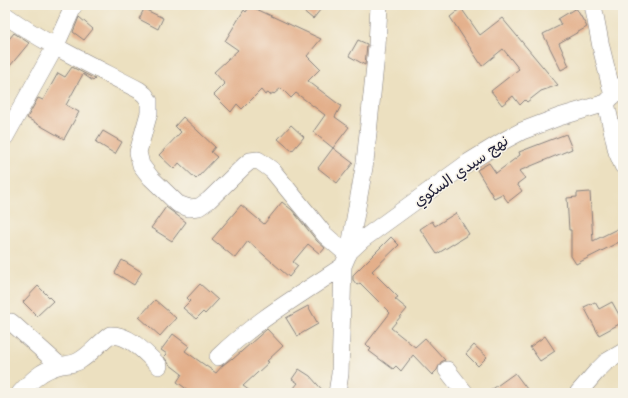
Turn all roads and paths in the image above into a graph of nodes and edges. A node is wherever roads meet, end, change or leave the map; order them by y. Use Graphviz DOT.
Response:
graph roads {
  1 [pos="74,5"];
  2 [pos="379,5"];
  3 [pos="594,5"];
  4 [pos="5,15"];
  5 [pos="55,47"];
  6 [pos="614,95"];
  7 [pos="5,137"];
  8 [pos="623,166"];
  9 [pos="347,258"];
  10 [pos="11,322"];
  11 [pos="623,352"];
  12 [pos="218,357"];
  13 [pos="59,365"];
  14 [pos="159,366"];
  15 [pos="446,370"];
  16 [pos="580,392"];
  17 [pos="20,393"];
  18 [pos="337,393"];
  19 [pos="465,393"];
  1 -- 5 [label="street"];
  2 -- 9 [label="street"];
  3 -- 6 [label="street"];
  4 -- 5 [label="street"];
  5 -- 7 [label="street"];
  5 -- 9 [label="street"];
  6 -- 8 [label="street"];
  6 -- 9 [label="street, نهج سيدي السكوي"];
  9 -- 12 [label="street, نهج سيدي السكوي"];
  9 -- 18 [label="street"];
  10 -- 13 [label="street"];
  11 -- 16 [label="street"];
  13 -- 14 [label="street"];
  13 -- 17 [label="street"];
  15 -- 19 [label="street"];
}
